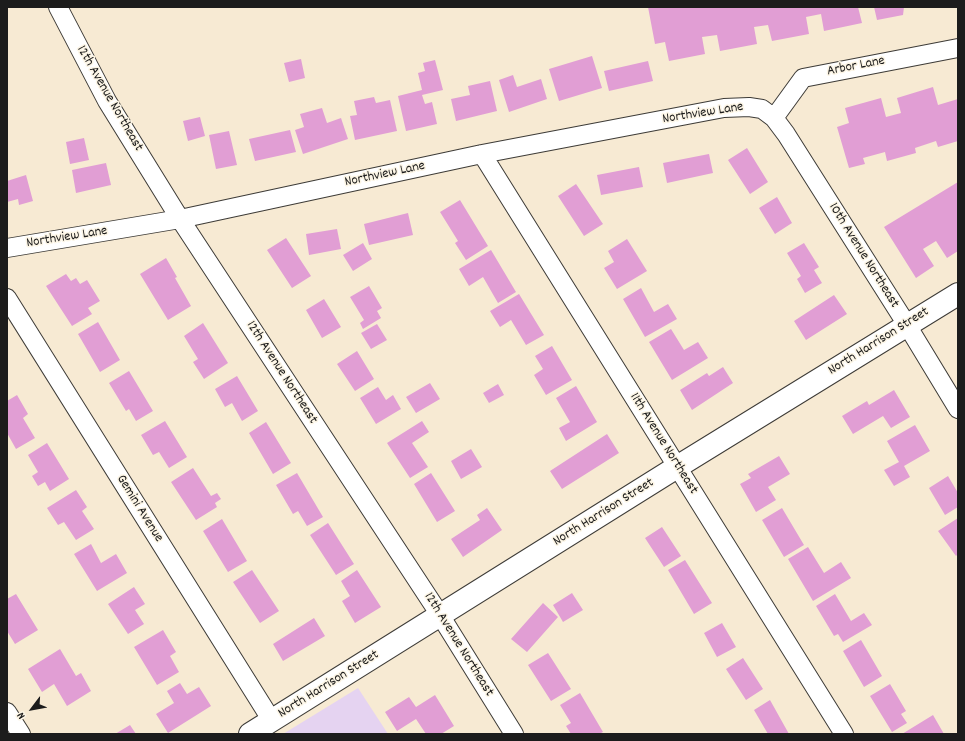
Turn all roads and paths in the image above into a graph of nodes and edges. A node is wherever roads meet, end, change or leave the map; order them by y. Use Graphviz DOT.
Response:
graph roads {
  1 [pos="58,7"];
  2 [pos="958,48"];
  3 [pos="768,114"];
  4 [pos="482,154"];
  5 [pos="180,219"];
  6 [pos="7,248"];
  7 [pos="958,294"];
  8 [pos="7,298"];
  9 [pos="907,325"];
  10 [pos="958,409"];
  11 [pos="677,467"];
  12 [pos="440,615"];
  13 [pos="7,712"];
  14 [pos="272,721"];
  15 [pos="21,734"];
  16 [pos="250,734"];
  17 [pos="514,734"];
  18 [pos="844,734"];
  1 -- 5 [label="street, 12th Avenue Northeast"];
  2 -- 3 [label="street, Arbor Lane"];
  3 -- 4 [label="street, Northview Lane"];
  3 -- 9 [label="street, 10th Avenue Northeast"];
  4 -- 5 [label="street, Northview Lane"];
  4 -- 11 [label="street, 11th Avenue Northeast"];
  5 -- 6 [label="street, Northview Lane"];
  5 -- 12 [label="street, 12th Avenue Northeast"];
  7 -- 9 [label="street, North Harrison Street"];
  8 -- 14 [label="street, Gemini Avenue"];
  9 -- 10 [label="street, 10th Avenue Northeast"];
  9 -- 11 [label="street, North Harrison Street"];
  11 -- 12 [label="street, North Harrison Street"];
  11 -- 18 [label="street, 11th Avenue Northeast"];
  12 -- 14 [label="street, North Harrison Street"];
  12 -- 17 [label="street, 12th Avenue Northeast"];
  13 -- 15 [label="street"];
  14 -- 16 [label="street, North Harrison Street"];
}
